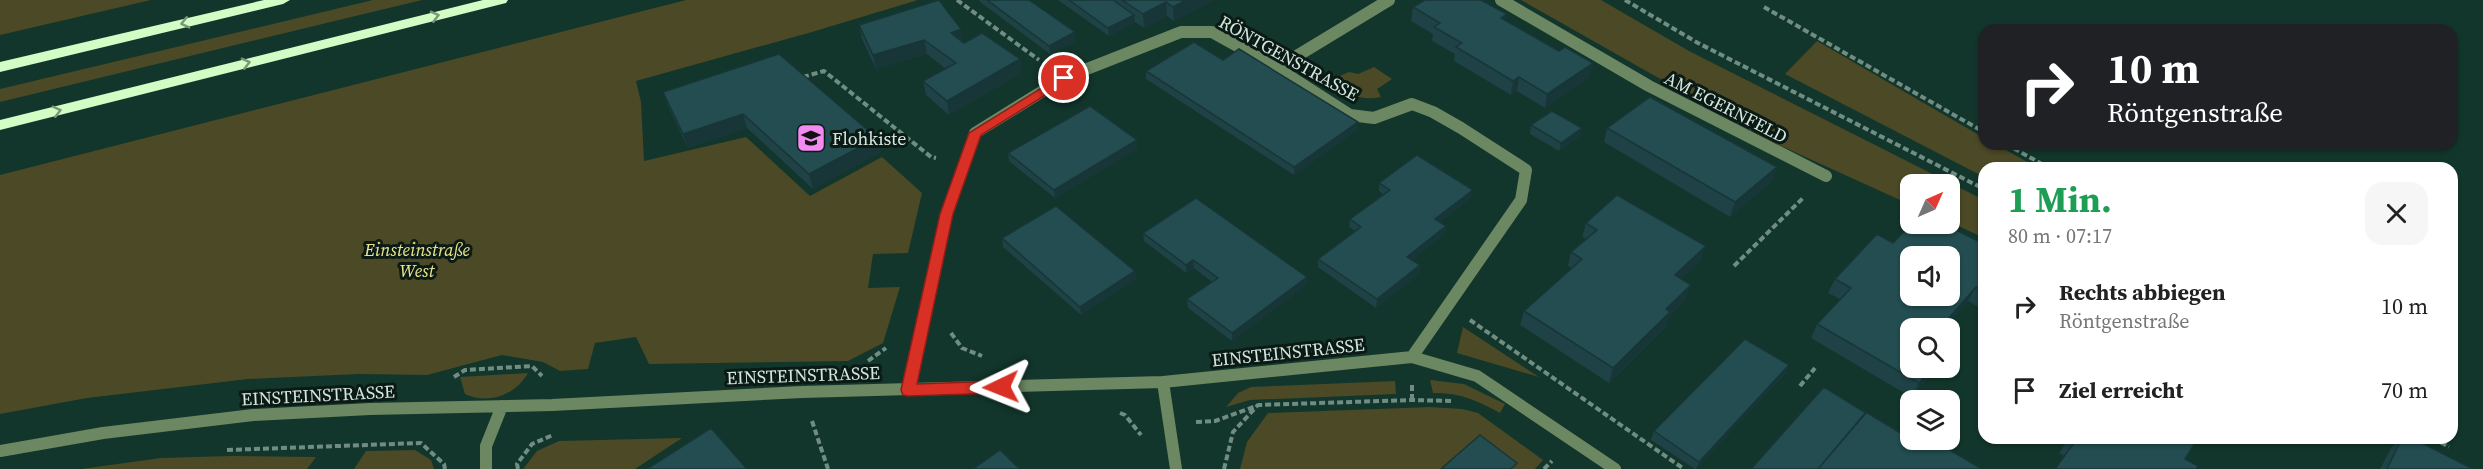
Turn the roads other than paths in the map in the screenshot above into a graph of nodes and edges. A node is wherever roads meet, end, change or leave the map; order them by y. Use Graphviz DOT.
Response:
graph roads {
  1 [pos="283,0"];
  2 [pos="501,0"];
  3 [pos="1389,0"];
  4 [pos="1501,0"];
  5 [pos="0,67"];
  6 [pos="1277,68"];
  7 [pos="0,125"];
  8 [pos="1826,176"];
  9 [pos="1412,357"];
  10 [pos="1163,382"];
  11 [pos="908,390"];
  12 [pos="502,406"];
  13 [pos="0,451"];
  14 [pos="486,469"];
  15 [pos="1176,469"];
  16 [pos="1615,469"];
  1 -- 5 [label="highway, one-way"];
  7 -- 2 [label="highway, one-way"];
  3 -- 6 [label="street"];
  4 -- 8 [label="street, AM EGERNFELD"];
  6 -- 9 [label="street, RÖNTGENSTRASSE"];
  6 -- 11 [label="street, RÖNTGENSTRASSE"];
  9 -- 10 [label="street, EINSTEINSTRASSE"];
  9 -- 16 [label="street, EINSTEINSTRASSE"];
  10 -- 11 [label="street, EINSTEINSTRASSE"];
  10 -- 15 [label="street"];
  11 -- 12 [label="street, EINSTEINSTRASSE"];
  12 -- 13 [label="street, EINSTEINSTRASSE"];
  12 -- 14 [label="street"];
}
